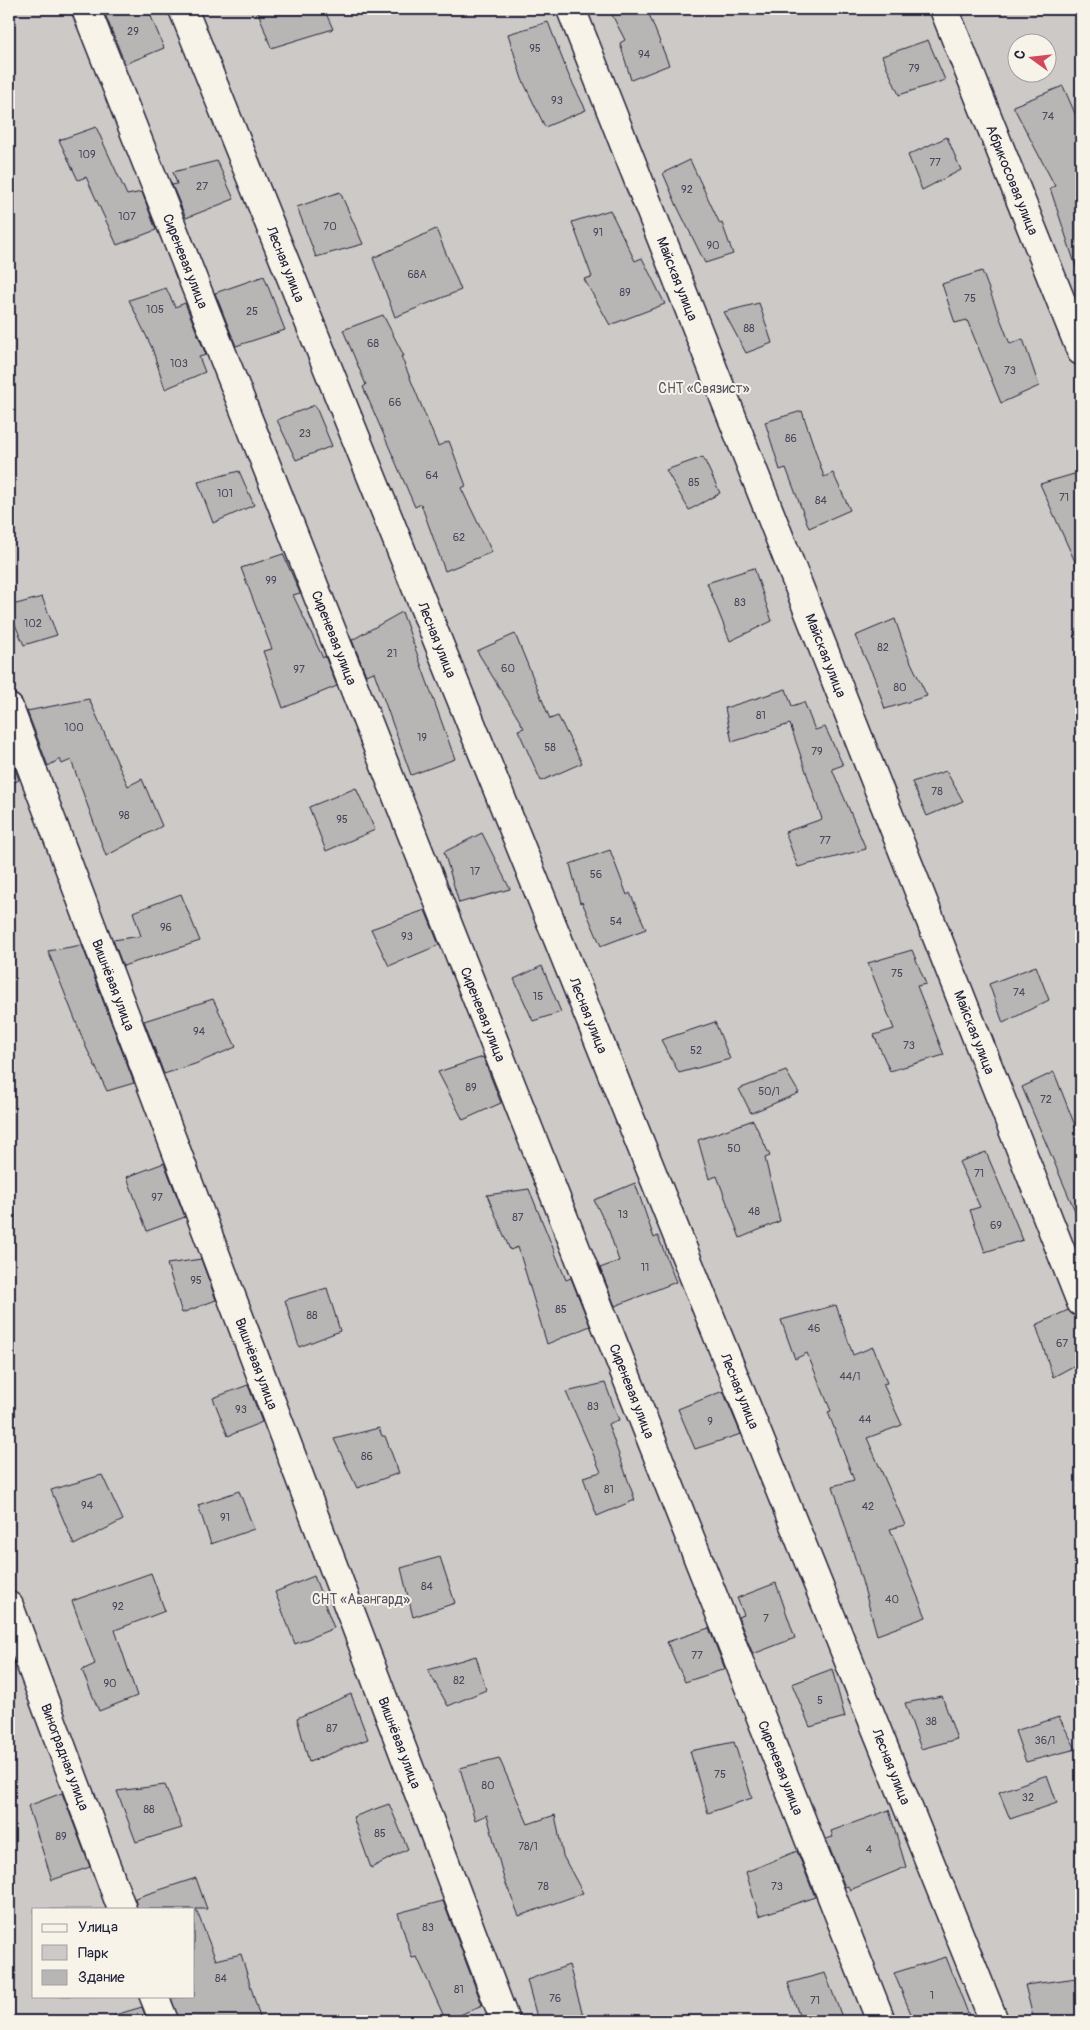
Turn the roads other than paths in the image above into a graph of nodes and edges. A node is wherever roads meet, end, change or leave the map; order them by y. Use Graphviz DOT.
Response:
graph roads {
  1 [pos="86,9"];
  2 [pos="183,9"];
  3 [pos="571,9"];
  4 [pos="944,9"];
  5 [pos="1081,351"];
  6 [pos="9,708"];
  7 [pos="1081,1302"];
  8 [pos="9,1606"];
  9 [pos="122,1908"];
  10 [pos="155,1998"];
  11 [pos="164,2021"];
  12 [pos="505,2021"];
  13 [pos="881,2021"];
  14 [pos="994,2021"];
  1 -- 13 [label="street, Сиреневая улица"];
  2 -- 14 [label="street, Лесная улица"];
  3 -- 7 [label="street, Майская улица"];
  4 -- 5 [label="street, Абрикосовая улица"];
  6 -- 12 [label="street, Вишнёвая улица"];
  8 -- 9 [label="street, Виноградная улица"];
  10 -- 11 [label="street"];
}
